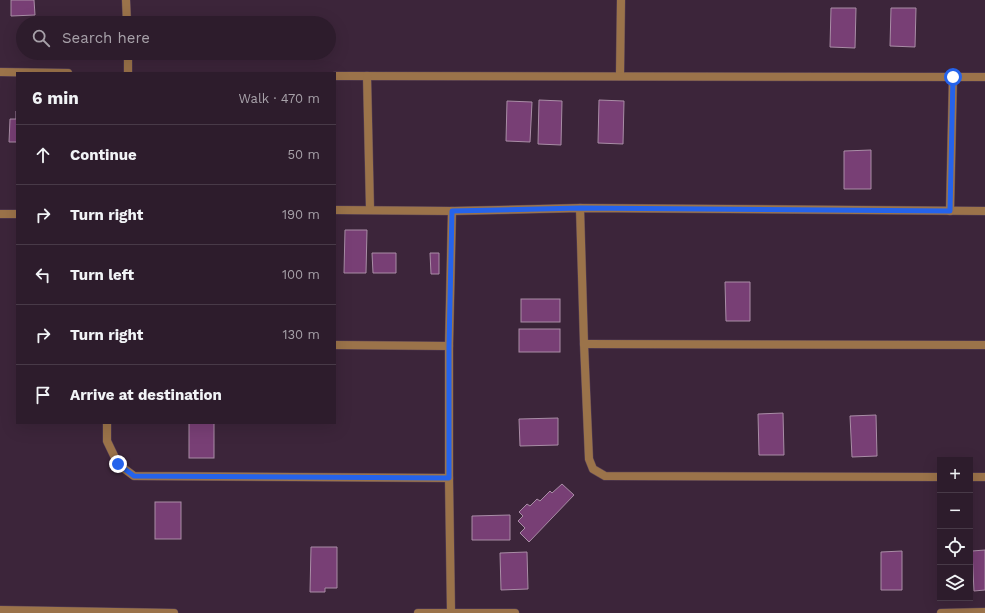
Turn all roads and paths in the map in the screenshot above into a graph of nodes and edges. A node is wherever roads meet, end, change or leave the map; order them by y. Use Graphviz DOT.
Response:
graph roads {
  1 [pos="126,0"];
  2 [pos="621,0"];
  3 [pos="127,16"];
  4 [pos="128,60"];
  5 [pos="0,72"];
  6 [pos="16,72"];
  7 [pos="128,72"];
  8 [pos="336,76"];
  9 [pos="367,76"];
  10 [pos="620,76"];
  11 [pos="953,77"];
  12 [pos="985,77"];
  13 [pos="580,208"];
  14 [pos="370,209"];
  15 [pos="336,210"];
  16 [pos="452,211"];
  17 [pos="950,211"];
  18 [pos="985,211"];
  19 [pos="0,214"];
  20 [pos="16,214"];
  21 [pos="584,344"];
  22 [pos="336,345"];
  23 [pos="985,345"];
  24 [pos="449,346"];
  25 [pos="107,424"];
  26 [pos="937,477"];
  27 [pos="973,477"];
  28 [pos="985,477"];
  29 [pos="449,478"];
  30 [pos="0,610"];
  31 [pos="451,612"];
  32 [pos="985,612"];
  33 [pos="174,613"];
  34 [pos="418,613"];
  35 [pos="515,613"];
  36 [pos="941,613"];
  1 -- 3 [label="street"];
  2 -- 10 [label="street"];
  4 -- 7 [label="street"];
  5 -- 6 [label="street"];
  8 -- 9 [label="street"];
  9 -- 10 [label="street"];
  9 -- 14 [label="street"];
  10 -- 11 [label="street"];
  11 -- 12 [label="street"];
  11 -- 17 [label="street"];
  13 -- 16 [label="street"];
  13 -- 17 [label="street"];
  13 -- 21 [label="street"];
  14 -- 15 [label="street"];
  14 -- 16 [label="street"];
  16 -- 24 [label="street"];
  17 -- 18 [label="street"];
  19 -- 20 [label="street"];
  21 -- 23 [label="street"];
  21 -- 26 [label="street"];
  22 -- 24 [label="street"];
  24 -- 29 [label="street"];
  25 -- 29 [label="street"];
  27 -- 28 [label="street"];
  29 -- 31 [label="street"];
  30 -- 33 [label="street"];
  31 -- 34 [label="street"];
  31 -- 35 [label="street"];
  32 -- 36 [label="street"];
}
